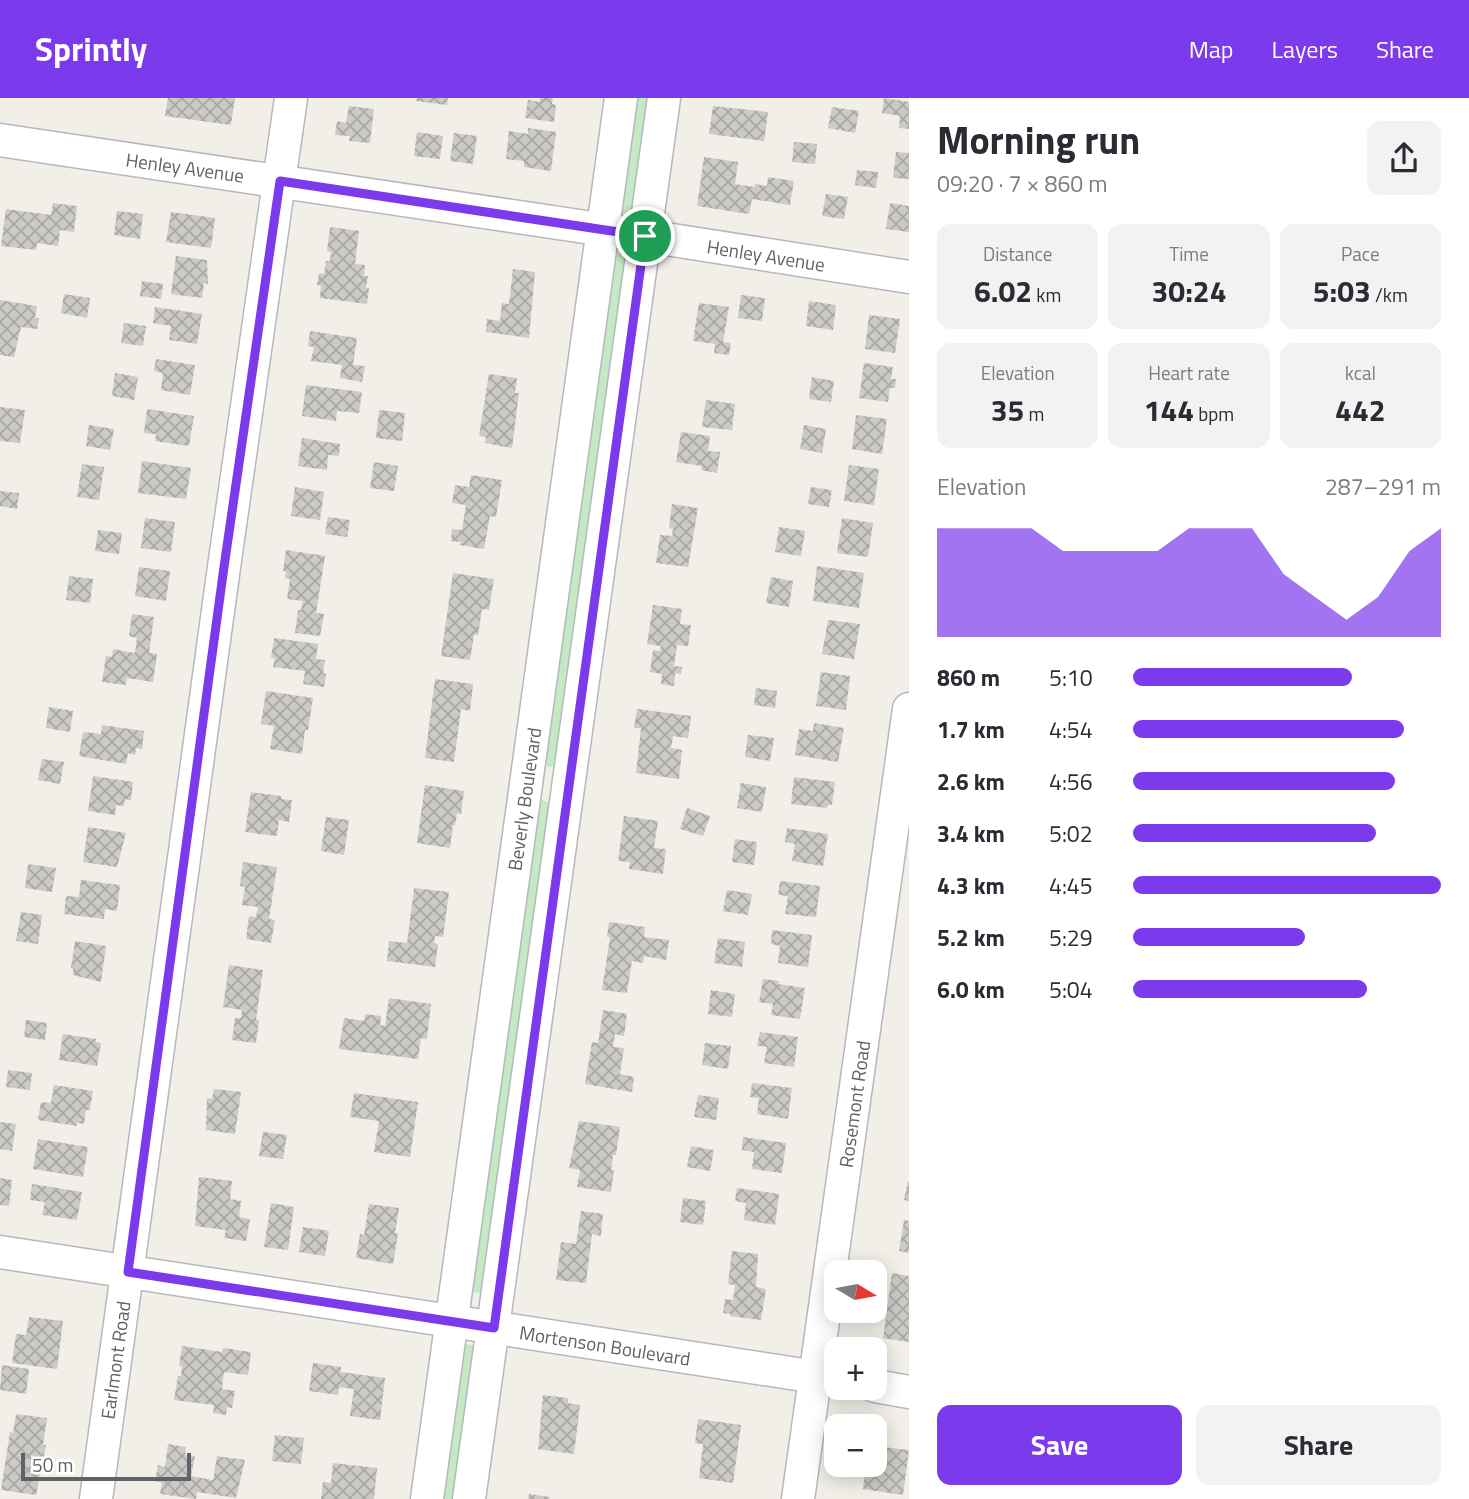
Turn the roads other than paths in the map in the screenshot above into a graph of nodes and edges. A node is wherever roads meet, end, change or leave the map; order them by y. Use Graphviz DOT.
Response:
graph roads {
  1 [pos="291,98"];
  2 [pos="621,98"];
  3 [pos="664,98"];
  4 [pos="0,140"];
  5 [pos="280,181"];
  6 [pos="603,230"];
  7 [pos="645,236"];
  8 [pos="909,277"];
  9 [pos="909,709"];
  10 [pos="527,777"];
  11 [pos="569,782"];
  12 [pos="0,1252"];
  13 [pos="128,1272"];
  14 [pos="451,1322"];
  15 [pos="494,1328"];
  16 [pos="831,1337"];
  17 [pos="824,1378"];
  18 [pos="824,1387"];
  19 [pos="887,1388"];
  20 [pos="909,1392"];
  21 [pos="96,1499"];
  22 [pos="426,1499"];
  23 [pos="469,1499"];
  24 [pos="798,1499"];
  1 -- 5 [label="street, Earlmont Road"];
  2 -- 6 [label="street, Beverly Boulevard"];
  3 -- 7 [label="street"];
  4 -- 5 [label="street, Henley Avenue"];
  5 -- 6 [label="street, Henley Avenue"];
  5 -- 13 [label="street, Earlmont Road"];
  6 -- 7 [label="street, Henley Avenue"];
  6 -- 10 [label="street, Beverly Boulevard"];
  7 -- 8 [label="street, Henley Avenue"];
  7 -- 11 [label="street"];
  9 -- 16 [label="street, Rosemont Road"];
  10 -- 11 [label="street"];
  10 -- 14 [label="street, Beverly Boulevard"];
  11 -- 15 [label="street"];
  12 -- 13 [label="street, Mortenson Boulevard"];
  13 -- 14 [label="street, Mortenson Boulevard"];
  13 -- 21 [label="street, Earlmont Road"];
  14 -- 15 [label="street, Mortenson Boulevard"];
  14 -- 22 [label="street, Beverly Boulevard"];
  15 -- 17 [label="street, Mortenson Boulevard"];
  15 -- 23 [label="street"];
  18 -- 24 [label="street, Rosemont Road"];
  19 -- 20 [label="street"];
}
